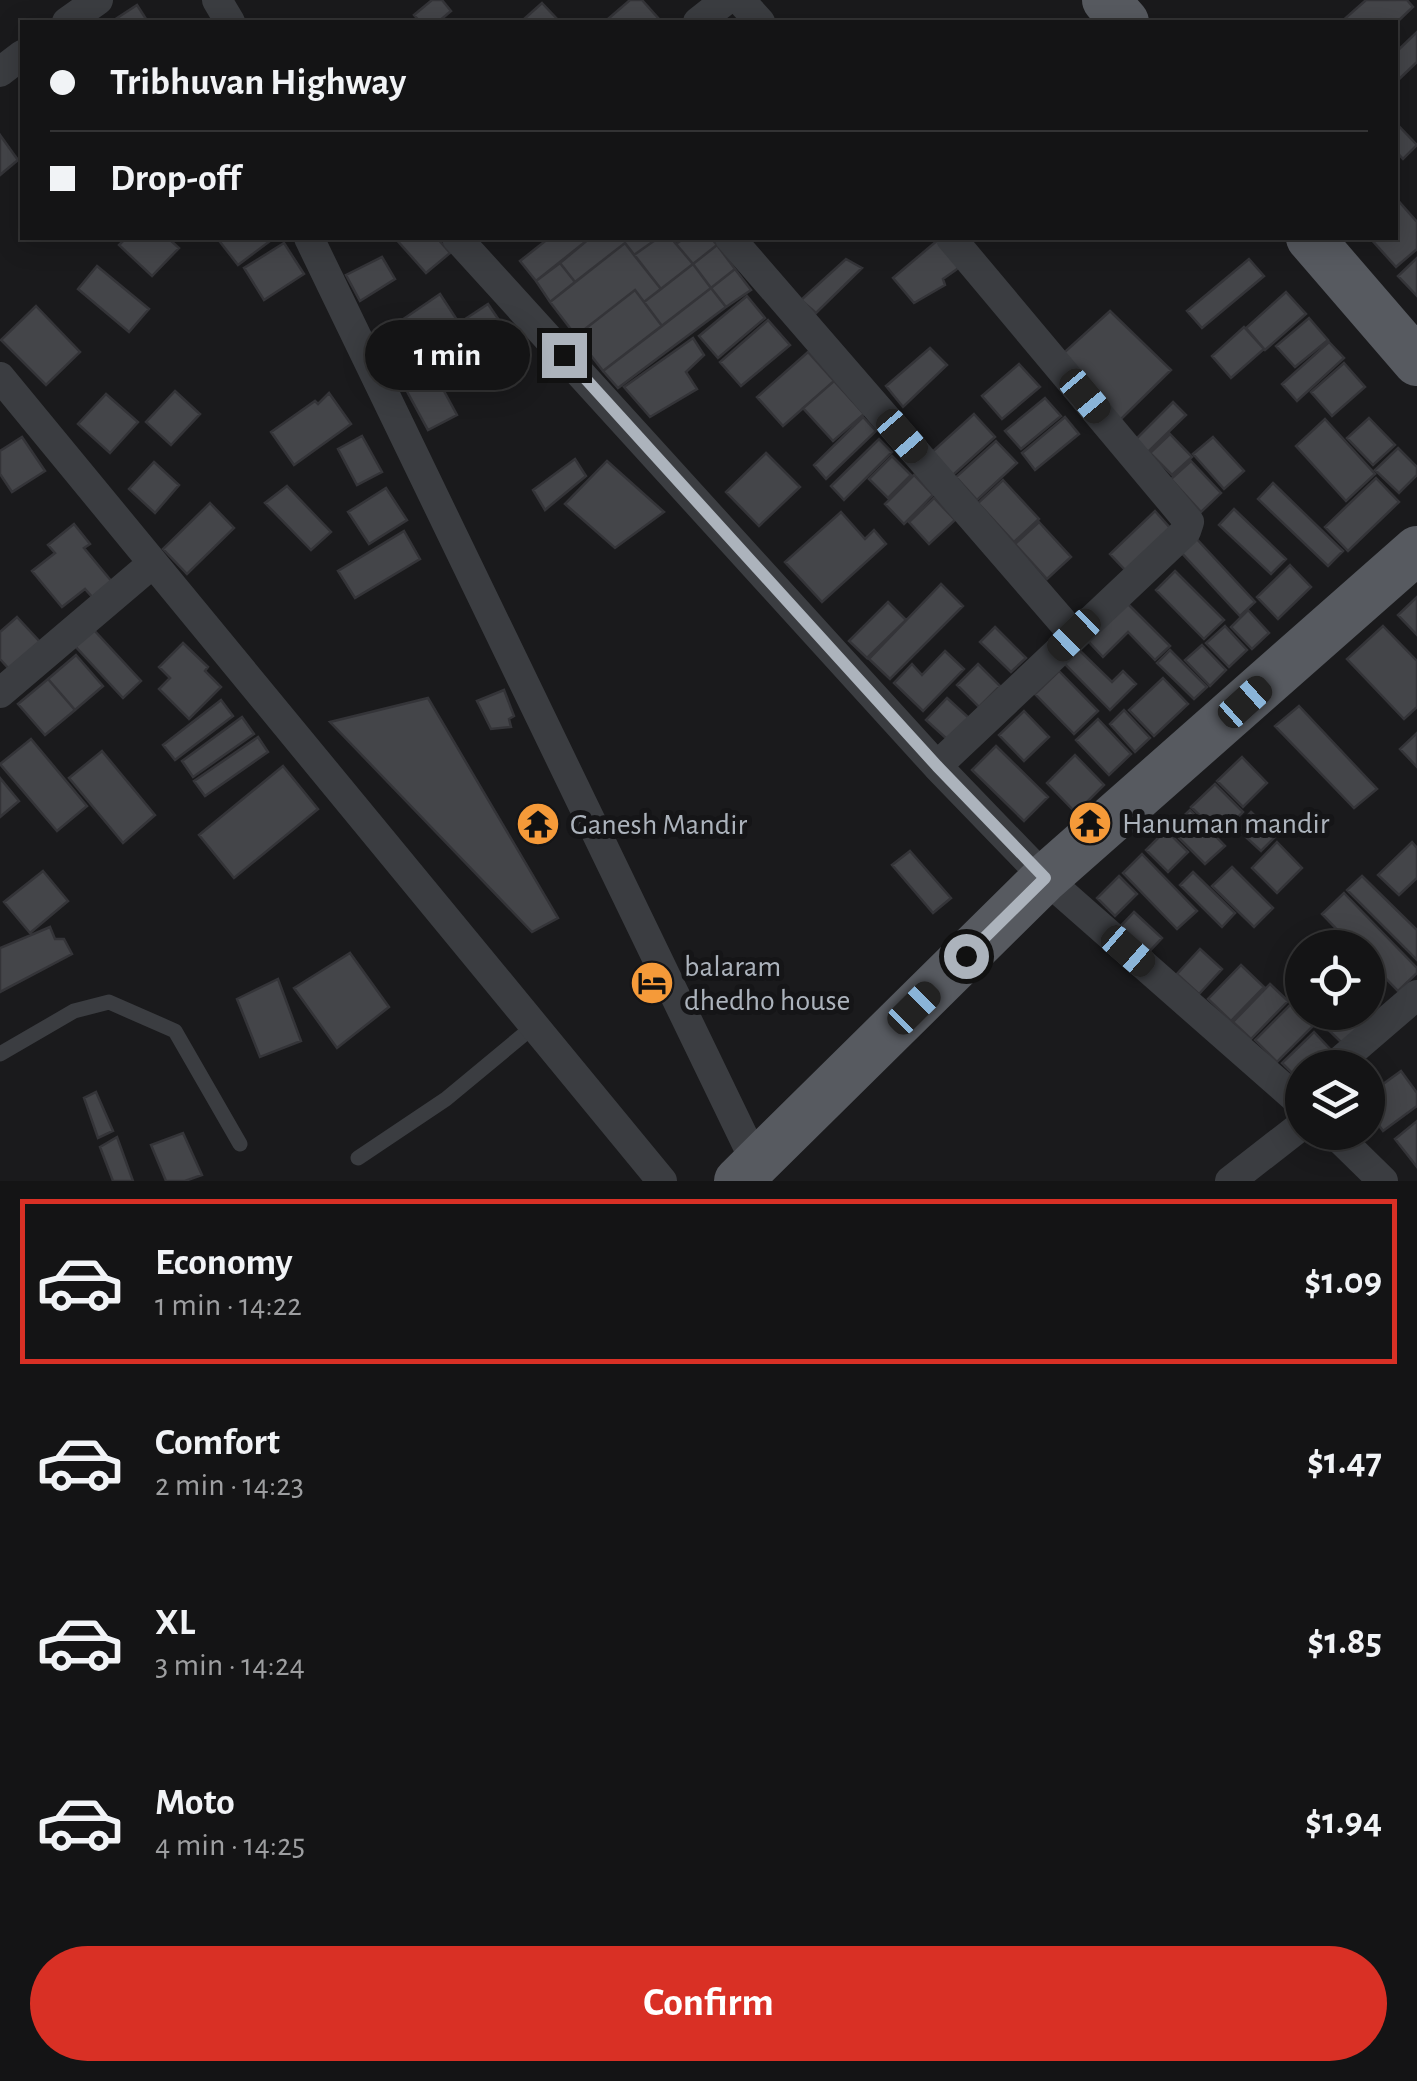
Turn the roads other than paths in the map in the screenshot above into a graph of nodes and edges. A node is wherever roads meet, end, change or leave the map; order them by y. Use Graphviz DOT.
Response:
graph roads {
  1 [pos="98,0"];
  2 [pos="726,0"];
  3 [pos="740,0"];
  4 [pos="1106,0"];
  5 [pos="70,20"];
  6 [pos="701,20"];
  7 [pos="758,20"];
  8 [pos="1123,20"];
  9 [pos="20,57"];
  10 [pos="0,72"];
  11 [pos="311,240"];
  12 [pos="459,240"];
  13 [pos="732,240"];
  14 [pos="953,240"];
  15 [pos="1312,240"];
  16 [pos="1417,362"];
  17 [pos="0,377"];
  18 [pos="1417,550"];
  19 [pos="154,563"];
  20 [pos="1074,635"];
  21 [pos="0,692"];
  22 [pos="937,766"];
  23 [pos="1045,878"];
  24 [pos="1417,994"];
  25 [pos="534,1026"];
  26 [pos="1353,1050"];
  27 [pos="0,1054"];
  28 [pos="1285,1091"];
  29 [pos="1285,1122"];
  30 [pos="240,1144"];
  31 [pos="1351,1150"];
  32 [pos="358,1158"];
  33 [pos="747,1172"];
  34 [pos="662,1181"];
  35 [pos="1230,1181"];
  36 [pos="1383,1181"];
  1 -- 5 [label="street"];
  2 -- 6 [label="street"];
  3 -- 7 [label="street"];
  4 -- 8 [label="main road"];
  9 -- 10 [label="street"];
  11 -- 33 [label="street"];
  12 -- 22 [label="street"];
  13 -- 20 [label="street"];
  14 -- 20 [label="street"];
  15 -- 16 [label="main road"];
  17 -- 19 [label="street"];
  18 -- 23 [label="main road"];
  19 -- 21 [label="street"];
  19 -- 25 [label="street"];
  20 -- 22 [label="street"];
  22 -- 23 [label="street"];
  23 -- 28 [label="street"];
  23 -- 33 [label="main road"];
  24 -- 26 [label="street"];
  25 -- 32 [label="lane"];
  25 -- 34 [label="street"];
  27 -- 30 [label="lane"];
  29 -- 35 [label="street"];
  31 -- 36 [label="street"];
}
